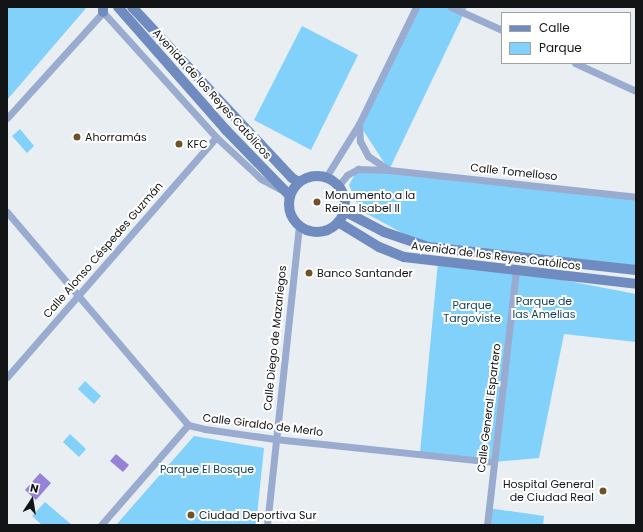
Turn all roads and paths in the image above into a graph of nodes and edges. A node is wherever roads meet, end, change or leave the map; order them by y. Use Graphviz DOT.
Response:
graph roads {
  1 [pos="118,7"];
  2 [pos="132,7"];
  3 [pos="416,7"];
  4 [pos="451,7"];
  5 [pos="103,9"];
  6 [pos="501,30"];
  7 [pos="576,64"];
  8 [pos="636,91"];
  9 [pos="7,118"];
  10 [pos="359,124"];
  11 [pos="216,137"];
  12 [pos="389,170"];
  13 [pos="326,177"];
  14 [pos="299,182"];
  15 [pos="339,186"];
  16 [pos="288,194"];
  17 [pos="636,197"];
  18 [pos="344,211"];
  19 [pos="7,212"];
  20 [pos="338,222"];
  21 [pos="299,225"];
  22 [pos="636,270"];
  23 [pos="516,271"];
  24 [pos="636,284"];
  25 [pos="78,297"];
  26 [pos="7,377"];
  27 [pos="188,425"];
  28 [pos="275,439"];
  29 [pos="493,462"];
  30 [pos="101,525"];
  31 [pos="267,525"];
  32 [pos="487,525"];
  1 -- 16 [label="main road, Avenida de los Reyes Católicos"];
  2 -- 14 [label="main road, Avenida de los Reyes Católicos"];
  3 -- 10 [label="street"];
  4 -- 6 [label="street"];
  5 -- 9 [label="street"];
  5 -- 11 [label="street"];
  7 -- 8 [label="street"];
  10 -- 12 [label="street, Calle Tomelloso"];
  10 -- 13 [label="street"];
  11 -- 16 [label="street"];
  11 -- 25 [label="street, Calle Alonso Céspedes Guzmán"];
  12 -- 15 [label="street, Calle Tomelloso"];
  12 -- 17 [label="street, Calle Tomelloso"];
  13 -- 14 [label="main road"];
  13 -- 15 [label="main road"];
  14 -- 16 [label="main road"];
  15 -- 18 [label="main road"];
  16 -- 21 [label="main road"];
  18 -- 20 [label="main road"];
  18 -- 22 [label="main road, Avenida de los Reyes Católicos"];
  19 -- 25 [label="street, Calle Giraldo de Merlo"];
  20 -- 21 [label="main road"];
  20 -- 23 [label="main road, Avenida de los Reyes Católicos"];
  21 -- 28 [label="street, Calle Diego de Mazariegos"];
  23 -- 24 [label="main road, Avenida de los Reyes Católicos"];
  23 -- 29 [label="street, Calle General Espartero"];
  25 -- 26 [label="street, Calle Alonso Céspedes Guzmán"];
  25 -- 27 [label="street, Calle Giraldo de Merlo"];
  27 -- 28 [label="street, Calle Giraldo de Merlo"];
  27 -- 30 [label="street"];
  28 -- 29 [label="street, Calle Giraldo de Merlo"];
  28 -- 31 [label="street, Calle Diego de Mazariegos"];
  29 -- 32 [label="street, Calle General Espartero"];
}
